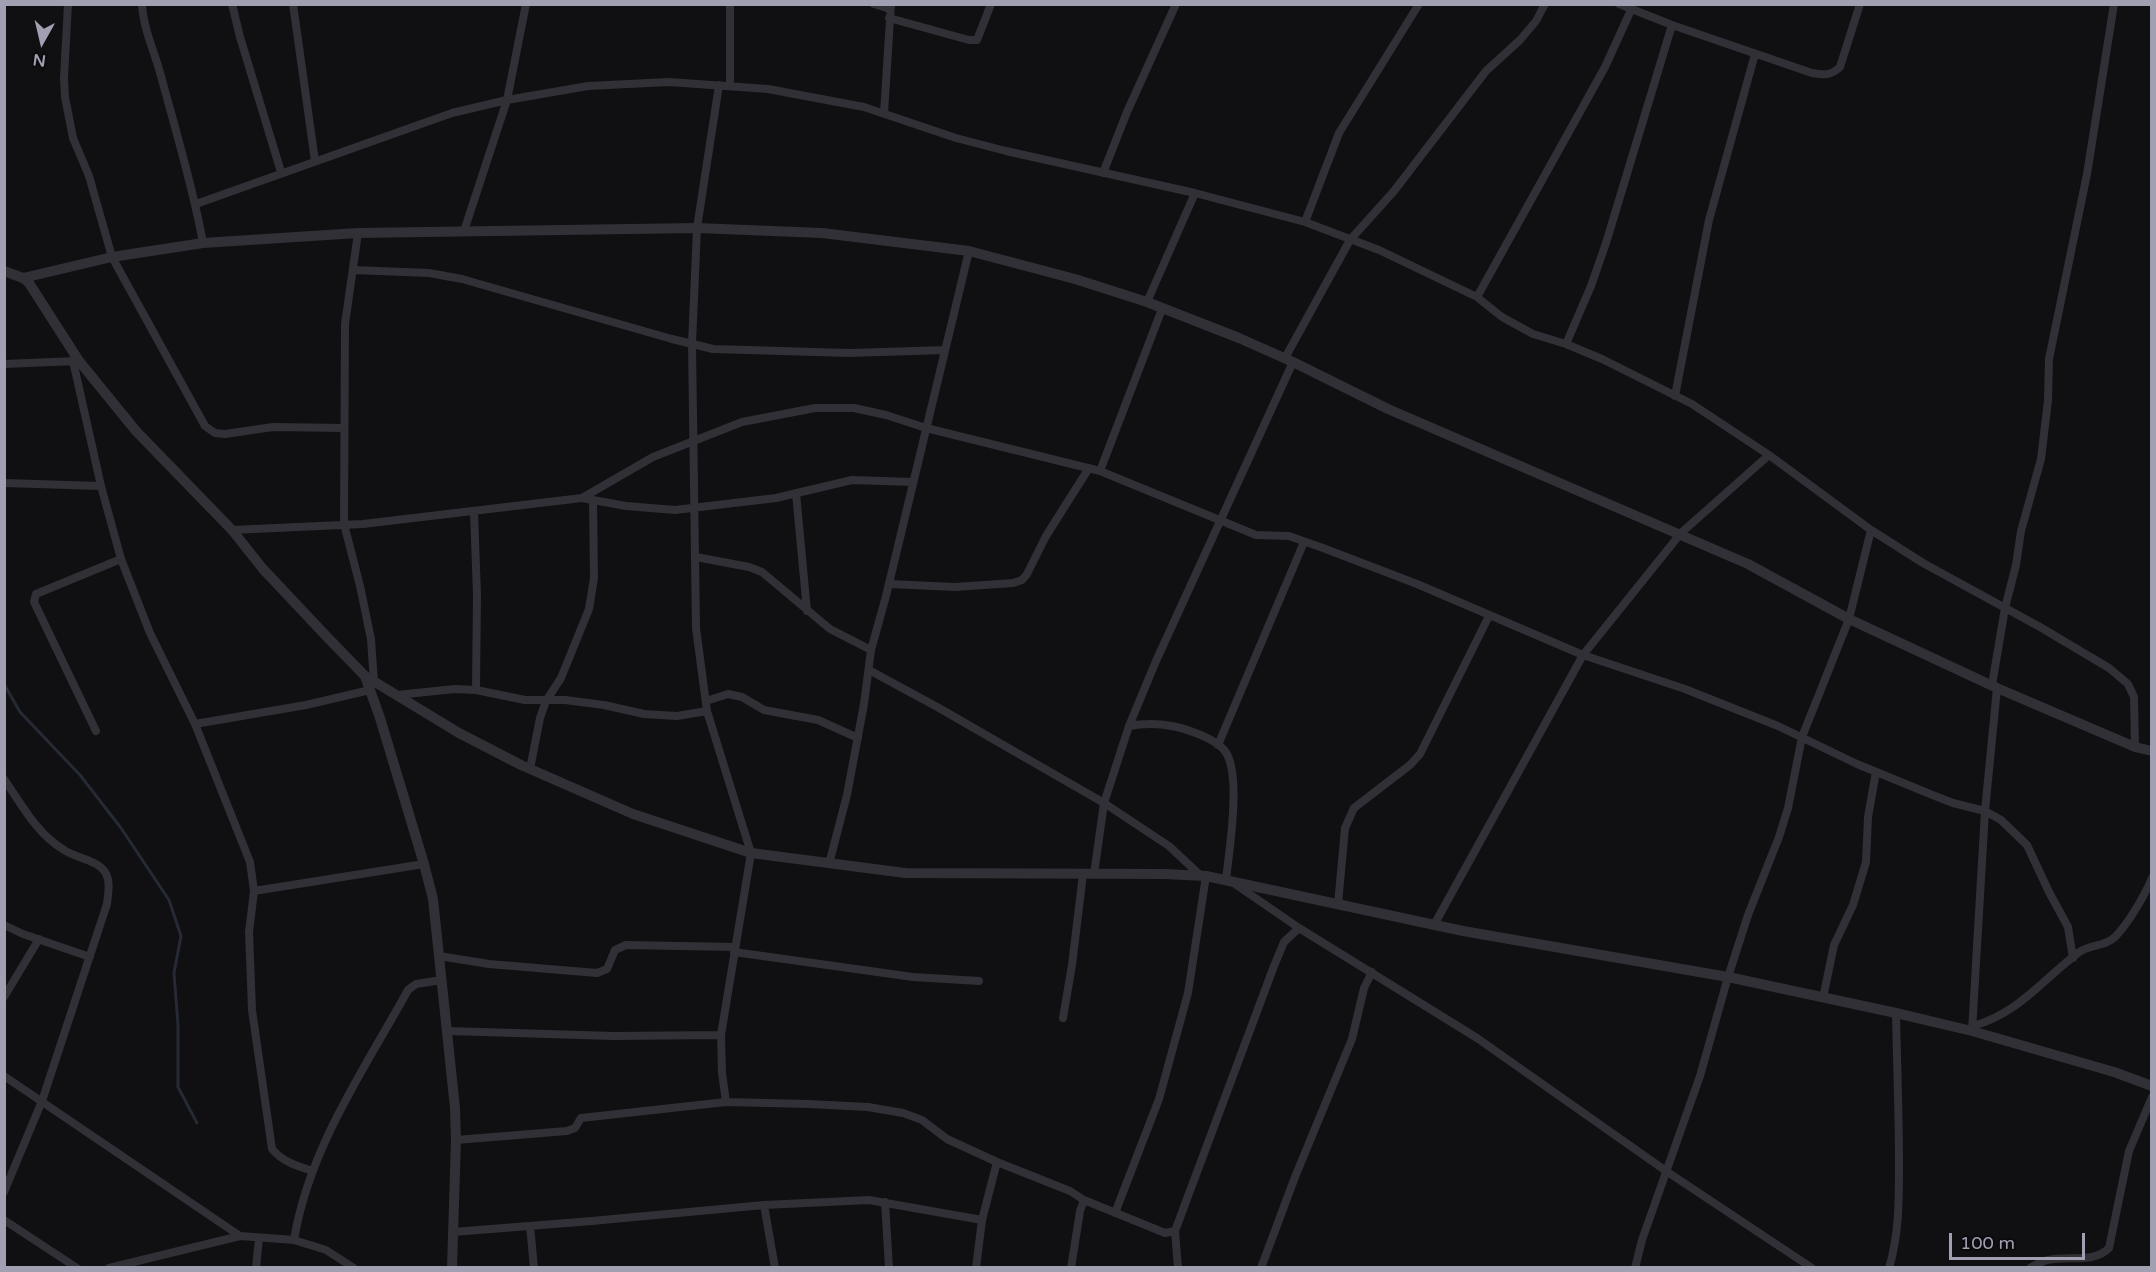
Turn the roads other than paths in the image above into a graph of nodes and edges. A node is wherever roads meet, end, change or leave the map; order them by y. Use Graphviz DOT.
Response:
graph roads {
  1 [pos="68,4"];
  2 [pos="142,4"];
  3 [pos="232,4"];
  4 [pos="293,4"];
  5 [pos="526,4"];
  6 [pos="730,4"];
  7 [pos="874,4"];
  8 [pos="991,4"];
  9 [pos="1176,4"];
  10 [pos="1419,4"];
  11 [pos="1545,4"];
  12 [pos="1619,4"];
  13 [pos="1860,4"];
  14 [pos="2114,4"];
  15 [pos="890,7"];
  16 [pos="1631,10"];
  17 [pos="890,18"];
  18 [pos="1672,25"];
  19 [pos="1755,54"];
  20 [pos="719,85"];
  21 [pos="729,86"];
  22 [pos="507,100"];
  23 [pos="884,113"];
  24 [pos="315,161"];
  25 [pos="281,172"];
  26 [pos="1103,173"];
  27 [pos="1195,193"];
  28 [pos="196,204"];
  29 [pos="1305,222"];
  30 [pos="697,228"];
  31 [pos="464,231"];
  32 [pos="358,233"];
  33 [pos="1350,240"];
  34 [pos="203,243"];
  35 [pos="969,251"];
  36 [pos="112,257"];
  37 [pos="4,270"];
  38 [pos="353,270"];
  39 [pos="23,278"];
  40 [pos="1477,297"];
  41 [pos="1146,302"];
  42 [pos="1162,309"];
  43 [pos="692,344"];
  44 [pos="1566,344"];
  45 [pos="945,350"];
  46 [pos="1289,360"];
  47 [pos="76,361"];
  48 [pos="4,364"];
  49 [pos="1675,396"];
  50 [pos="344,428"];
  51 [pos="926,428"];
  52 [pos="694,440"];
  53 [pos="1769,455"];
  54 [pos="1089,468"];
  55 [pos="1100,471"];
  56 [pos="913,482"];
  57 [pos="4,483"];
  58 [pos="101,486"];
  59 [pos="796,493"];
  60 [pos="582,498"];
  61 [pos="593,500"];
  62 [pos="696,508"];
  63 [pos="474,512"];
  64 [pos="1221,521"];
  65 [pos="344,524"];
  66 [pos="232,530"];
  67 [pos="1871,530"];
  68 [pos="1681,533"];
  69 [pos="1304,542"];
  70 [pos="696,557"];
  71 [pos="121,559"];
  72 [pos="889,584"];
  73 [pos="2005,608"];
  74 [pos="807,611"];
  75 [pos="1489,616"];
  76 [pos="1849,619"];
  77 [pos="871,650"];
  78 [pos="1583,655"];
  79 [pos="869,670"];
  80 [pos="370,682"];
  81 [pos="1995,687"];
  82 [pos="476,690"];
  83 [pos="396,695"];
  84 [pos="546,701"];
  85 [pos="706,701"];
  86 [pos="707,711"];
  87 [pos="195,724"];
  88 [pos="1130,726"];
  89 [pos="96,731"];
  90 [pos="1802,737"];
  91 [pos="858,738"];
  92 [pos="1218,745"];
  93 [pos="2135,747"];
  94 [pos="2151,751"];
  95 [pos="530,769"];
  96 [pos="1876,772"];
  97 [pos="4,779"];
  98 [pos="1104,803"];
  99 [pos="1985,811"];
  100 [pos="750,853"];
  101 [pos="424,864"];
  102 [pos="829,864"];
  103 [pos="1088,874"];
  104 [pos="1203,876"];
  105 [pos="2151,878"];
  106 [pos="1229,881"];
  107 [pos="254,891"];
  108 [pos="1338,904"];
  109 [pos="4,925"];
  110 [pos="1434,925"];
  111 [pos="1299,928"];
  112 [pos="39,939"];
  113 [pos="735,949"];
  114 [pos="439,956"];
  115 [pos="90,957"];
  116 [pos="2073,958"];
  117 [pos="1372,972"];
  118 [pos="1728,977"];
  119 [pos="442,980"];
  120 [pos="979,981"];
  121 [pos="4,997"];
  122 [pos="1822,998"];
  123 [pos="1896,1013"];
  124 [pos="1064,1018"];
  125 [pos="1973,1028"];
  126 [pos="448,1031"];
  127 [pos="721,1035"];
  128 [pos="4,1076"];
  129 [pos="2151,1086"];
  130 [pos="2151,1097"];
  131 [pos="42,1101"];
  132 [pos="726,1102"];
  133 [pos="456,1140"];
  134 [pos="997,1162"];
  135 [pos="313,1171"];
  136 [pos="1666,1171"];
  137 [pos="4,1192"];
  138 [pos="1084,1200"];
  139 [pos="885,1202"];
  140 [pos="764,1205"];
  141 [pos="1116,1213"];
  142 [pos="4,1220"];
  143 [pos="982,1220"];
  144 [pos="530,1226"];
  145 [pos="1175,1231"];
  146 [pos="453,1232"];
  147 [pos="240,1236"];
  148 [pos="259,1238"];
  149 [pos="294,1240"];
  150 [pos="77,1268"];
  151 [pos="109,1268"];
  152 [pos="256,1268"];
  153 [pos="354,1268"];
  154 [pos="452,1268"];
  155 [pos="534,1268"];
  156 [pos="775,1268"];
  157 [pos="889,1268"];
  158 [pos="976,1268"];
  159 [pos="1071,1268"];
  160 [pos="1178,1268"];
  161 [pos="1262,1268"];
  162 [pos="1635,1268"];
  163 [pos="1812,1268"];
  164 [pos="1889,1268"];
  165 [pos="2030,1268"];
  1 -- 36 [label="street"];
  2 -- 28 [label="street"];
  3 -- 25 [label="street"];
  4 -- 24 [label="street"];
  5 -- 22 [label="street"];
  6 -- 21 [label="street"];
  7 -- 15 [label="street"];
  8 -- 17 [label="street"];
  9 -- 26 [label="street"];
  10 -- 29 [label="street"];
  11 -- 33 [label="street"];
  12 -- 16 [label="street"];
  13 -- 19 [label="street"];
  14 -- 73 [label="street"];
  15 -- 17 [label="street"];
  16 -- 18 [label="street"];
  16 -- 40 [label="street"];
  17 -- 23 [label="street"];
  18 -- 19 [label="street"];
  18 -- 44 [label="street"];
  19 -- 49 [label="street"];
  20 -- 21 [label="street"];
  20 -- 22 [label="street"];
  20 -- 30 [label="street"];
  21 -- 23 [label="street"];
  22 -- 24 [label="street"];
  22 -- 31 [label="street"];
  23 -- 26 [label="street"];
  24 -- 25 [label="street"];
  25 -- 28 [label="street"];
  26 -- 27 [label="street"];
  27 -- 29 [label="street"];
  27 -- 41 [label="street"];
  28 -- 34 [label="street"];
  29 -- 33 [label="street"];
  30 -- 31 [label="street"];
  30 -- 35 [label="street"];
  30 -- 43 [label="street"];
  31 -- 32 [label="street"];
  32 -- 34 [label="street"];
  32 -- 38 [label="street"];
  33 -- 40 [label="street"];
  33 -- 46 [label="street"];
  34 -- 36 [label="street"];
  35 -- 41 [label="street"];
  35 -- 45 [label="street"];
  36 -- 39 [label="street"];
  36 -- 50 [label="street"];
  37 -- 39 [label="street"];
  38 -- 43 [label="street"];
  38 -- 50 [label="street"];
  39 -- 47 [label="street"];
  40 -- 44 [label="street"];
  41 -- 42 [label="street"];
  42 -- 46 [label="street"];
  42 -- 55 [label="street"];
  43 -- 45 [label="street"];
  43 -- 52 [label="street"];
  44 -- 49 [label="street"];
  45 -- 51 [label="street"];
  46 -- 64 [label="street"];
  46 -- 68 [label="street"];
  47 -- 48 [label="street"];
  47 -- 58 [label="street"];
  47 -- 66 [label="street"];
  49 -- 53 [label="street"];
  50 -- 65 [label="street"];
  51 -- 52 [label="street"];
  51 -- 54 [label="street"];
  51 -- 56 [label="street"];
  52 -- 60 [label="street"];
  52 -- 62 [label="street"];
  53 -- 67 [label="street"];
  53 -- 68 [label="street"];
  54 -- 55 [label="street"];
  54 -- 72 [label="street"];
  55 -- 64 [label="street"];
  56 -- 59 [label="street"];
  56 -- 72 [label="street"];
  57 -- 58 [label="street"];
  58 -- 71 [label="street"];
  59 -- 62 [label="street"];
  59 -- 74 [label="street"];
  60 -- 61 [label="street"];
  60 -- 63 [label="street"];
  61 -- 62 [label="street"];
  61 -- 84 [label="street"];
  62 -- 70 [label="street"];
  63 -- 65 [label="street"];
  63 -- 82 [label="street"];
  64 -- 69 [label="street"];
  64 -- 88 [label="street"];
  65 -- 66 [label="street"];
  65 -- 80 [label="street"];
  66 -- 80 [label="street"];
  67 -- 73 [label="street"];
  67 -- 76 [label="street"];
  68 -- 76 [label="street"];
  68 -- 78 [label="street"];
  69 -- 75 [label="street"];
  69 -- 92 [label="street"];
  70 -- 74 [label="street"];
  70 -- 85 [label="street"];
  71 -- 87 [label="street"];
  71 -- 89 [label="street"];
  72 -- 77 [label="street"];
  73 -- 81 [label="street"];
  73 -- 93 [label="street"];
  74 -- 77 [label="street"];
  75 -- 78 [label="street"];
  75 -- 108 [label="street"];
  76 -- 81 [label="street"];
  76 -- 90 [label="street"];
  77 -- 79 [label="street"];
  78 -- 90 [label="street"];
  78 -- 110 [label="street"];
  79 -- 91 [label="street"];
  79 -- 98 [label="street"];
  80 -- 83 [label="street"];
  80 -- 87 [label="street"];
  80 -- 101 [label="street"];
  81 -- 93 [label="street"];
  81 -- 99 [label="street"];
  82 -- 83 [label="street"];
  82 -- 84 [label="street"];
  83 -- 95 [label="street"];
  84 -- 86 [label="street"];
  84 -- 95 [label="street"];
  85 -- 86 [label="street"];
  85 -- 91 [label="street"];
  86 -- 100 [label="street"];
  87 -- 107 [label="street"];
  88 -- 92 [label="street"];
  88 -- 98 [label="street"];
  90 -- 96 [label="street"];
  90 -- 118 [label="street"];
  91 -- 102 [label="street"];
  92 -- 106 [label="street"];
  93 -- 94 [label="street"];
  95 -- 100 [label="street"];
  96 -- 99 [label="street"];
  96 -- 122 [label="street"];
  97 -- 115 [label="street"];
  98 -- 103 [label="street"];
  98 -- 104 [label="street"];
  99 -- 116 [label="street"];
  99 -- 125 [label="street"];
  100 -- 102 [label="street"];
  100 -- 113 [label="street"];
  101 -- 107 [label="street"];
  101 -- 114 [label="street"];
  102 -- 103 [label="street"];
  103 -- 104 [label="street"];
  103 -- 124 [label="street"];
  104 -- 106 [label="street"];
  104 -- 141 [label="street"];
  105 -- 116 [label="street"];
  106 -- 108 [label="street"];
  106 -- 111 [label="street"];
  107 -- 135 [label="street"];
  108 -- 110 [label="street"];
  109 -- 112 [label="street"];
  110 -- 118 [label="street"];
  111 -- 117 [label="street"];
  111 -- 145 [label="street"];
  112 -- 115 [label="street"];
  112 -- 121 [label="street"];
  113 -- 114 [label="street"];
  113 -- 120 [label="street"];
  113 -- 127 [label="street"];
  114 -- 119 [label="street"];
  115 -- 131 [label="street"];
  116 -- 125 [label="street"];
  117 -- 136 [label="street"];
  117 -- 161 [label="street"];
  118 -- 122 [label="street"];
  118 -- 136 [label="street"];
  119 -- 126 [label="street"];
  119 -- 135 [label="street"];
  122 -- 123 [label="street"];
  123 -- 125 [label="street"];
  123 -- 164 [label="street"];
  125 -- 129 [label="street"];
  126 -- 127 [label="street"];
  126 -- 133 [label="street"];
  127 -- 132 [label="street"];
  128 -- 131 [label="street"];
  130 -- 165 [label="street"];
  131 -- 137 [label="street"];
  131 -- 147 [label="street"];
  132 -- 133 [label="street"];
  132 -- 134 [label="street"];
  133 -- 146 [label="street"];
  134 -- 138 [label="street"];
  134 -- 143 [label="street"];
  135 -- 149 [label="street"];
  136 -- 162 [label="street"];
  136 -- 163 [label="street"];
  138 -- 141 [label="street"];
  138 -- 159 [label="street"];
  139 -- 140 [label="street"];
  139 -- 143 [label="street"];
  139 -- 157 [label="street"];
  140 -- 144 [label="street"];
  140 -- 156 [label="street"];
  141 -- 145 [label="street"];
  142 -- 150 [label="street"];
  143 -- 158 [label="street"];
  144 -- 146 [label="street"];
  144 -- 155 [label="street"];
  145 -- 160 [label="street"];
  146 -- 154 [label="street"];
  147 -- 148 [label="street"];
  147 -- 151 [label="street"];
  148 -- 149 [label="street"];
  148 -- 152 [label="street"];
  149 -- 153 [label="street"];
}
